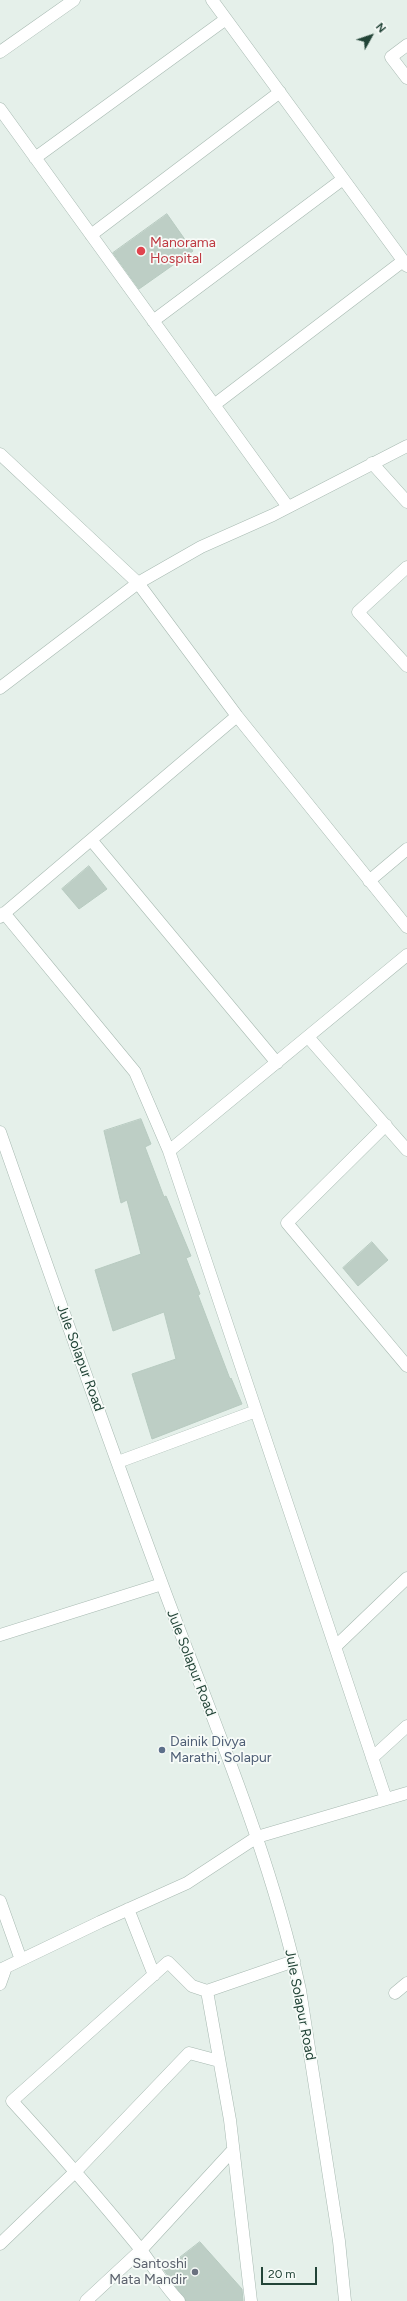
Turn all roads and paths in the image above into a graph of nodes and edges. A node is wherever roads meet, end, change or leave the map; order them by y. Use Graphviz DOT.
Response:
graph roads {
  1 [pos="74,0"];
  2 [pos="212,0"];
  3 [pos="226,19"];
  4 [pos="407,45"];
  5 [pos="0,52"];
  6 [pos="407,78"];
  7 [pos="280,92"];
  8 [pos="0,110"];
  9 [pos="35,158"];
  10 [pos="343,179"];
  11 [pos="90,235"];
  12 [pos="405,264"];
  13 [pos="153,321"];
  14 [pos="214,405"];
  15 [pos="407,446"];
  16 [pos="0,454"];
  17 [pos="372,463"];
  18 [pos="407,502"];
  19 [pos="288,507"];
  20 [pos="407,567"];
  21 [pos="138,583"];
  22 [pos="407,666"];
  23 [pos="0,688"];
  24 [pos="237,716"];
  25 [pos="92,841"];
  26 [pos="407,849"];
  27 [pos="369,881"];
  28 [pos="2,915"];
  29 [pos="407,927"];
  30 [pos="407,955"];
  31 [pos="308,1037"];
  32 [pos="276,1063"];
  33 [pos="386,1125"];
  34 [pos="0,1132"];
  35 [pos="407,1150"];
  36 [pos="169,1151"];
  37 [pos="407,1366"];
  38 [pos="256,1411"];
  39 [pos="118,1462"];
  40 [pos="407,1578"];
  41 [pos="162,1584"];
  42 [pos="0,1635"];
  43 [pos="335,1647"];
  44 [pos="407,1726"];
  45 [pos="372,1758"];
  46 [pos="407,1793"];
  47 [pos="386,1799"];
  48 [pos="257,1837"];
  49 [pos="0,1901"];
  50 [pos="128,1909"];
  51 [pos="21,1960"];
  52 [pos="294,1961"];
  53 [pos="3,1969"];
  54 [pos="154,1975"];
  55 [pos="407,1982"];
  56 [pos="0,1984"];
  57 [pos="208,1991"];
  58 [pos="395,1993"];
  59 [pos="219,2061"];
  60 [pos="233,2150"];
  61 [pos="76,2171"];
  62 [pos="0,2244"];
  63 [pos="141,2250"];
  64 [pos="86,2301"];
  65 [pos="179,2301"];
  66 [pos="252,2301"];
  67 [pos="345,2301"];
  1 -- 5 [label="street"];
  2 -- 3 [label="street"];
  3 -- 7 [label="street"];
  3 -- 9 [label="street"];
  4 -- 6 [label="street"];
  7 -- 10 [label="street"];
  7 -- 11 [label="street"];
  8 -- 9 [label="street"];
  9 -- 11 [label="street"];
  10 -- 12 [label="street"];
  10 -- 13 [label="street"];
  11 -- 13 [label="street"];
  12 -- 14 [label="street"];
  13 -- 14 [label="street"];
  14 -- 19 [label="street"];
  15 -- 17 [label="street"];
  16 -- 21 [label="street"];
  17 -- 18 [label="street"];
  17 -- 19 [label="street"];
  19 -- 21 [label="street"];
  20 -- 22 [label="street"];
  21 -- 23 [label="street"];
  21 -- 24 [label="street"];
  24 -- 25 [label="street"];
  24 -- 27 [label="street"];
  25 -- 28 [label="street"];
  25 -- 32 [label="street"];
  26 -- 27 [label="street"];
  27 -- 29 [label="street"];
  28 -- 36 [label="street"];
  30 -- 31 [label="street"];
  31 -- 32 [label="street"];
  31 -- 33 [label="street"];
  32 -- 36 [label="street"];
  33 -- 35 [label="street"];
  33 -- 37 [label="street"];
  34 -- 39 [label="street, Jule Solapur Road"];
  36 -- 38 [label="street"];
  38 -- 39 [label="street"];
  38 -- 43 [label="street"];
  39 -- 41 [label="street, Jule Solapur Road"];
  40 -- 43 [label="street"];
  41 -- 42 [label="street"];
  41 -- 48 [label="street, Jule Solapur Road"];
  43 -- 45 [label="street"];
  44 -- 45 [label="street"];
  45 -- 47 [label="street"];
  46 -- 47 [label="street"];
  47 -- 48 [label="street"];
  48 -- 50 [label="street"];
  48 -- 52 [label="street, Jule Solapur Road"];
  49 -- 51 [label="street"];
  50 -- 51 [label="street"];
  50 -- 54 [label="street"];
  51 -- 53 [label="street"];
  52 -- 57 [label="street"];
  52 -- 67 [label="street, Jule Solapur Road"];
  53 -- 56 [label="street"];
  54 -- 57 [label="street"];
  54 -- 61 [label="street"];
  55 -- 58 [label="street"];
  57 -- 59 [label="street"];
  59 -- 60 [label="street"];
  59 -- 61 [label="street"];
  60 -- 63 [label="street"];
  60 -- 66 [label="street"];
  61 -- 62 [label="street"];
  61 -- 63 [label="street"];
  63 -- 64 [label="street"];
  63 -- 65 [label="street"];
}
